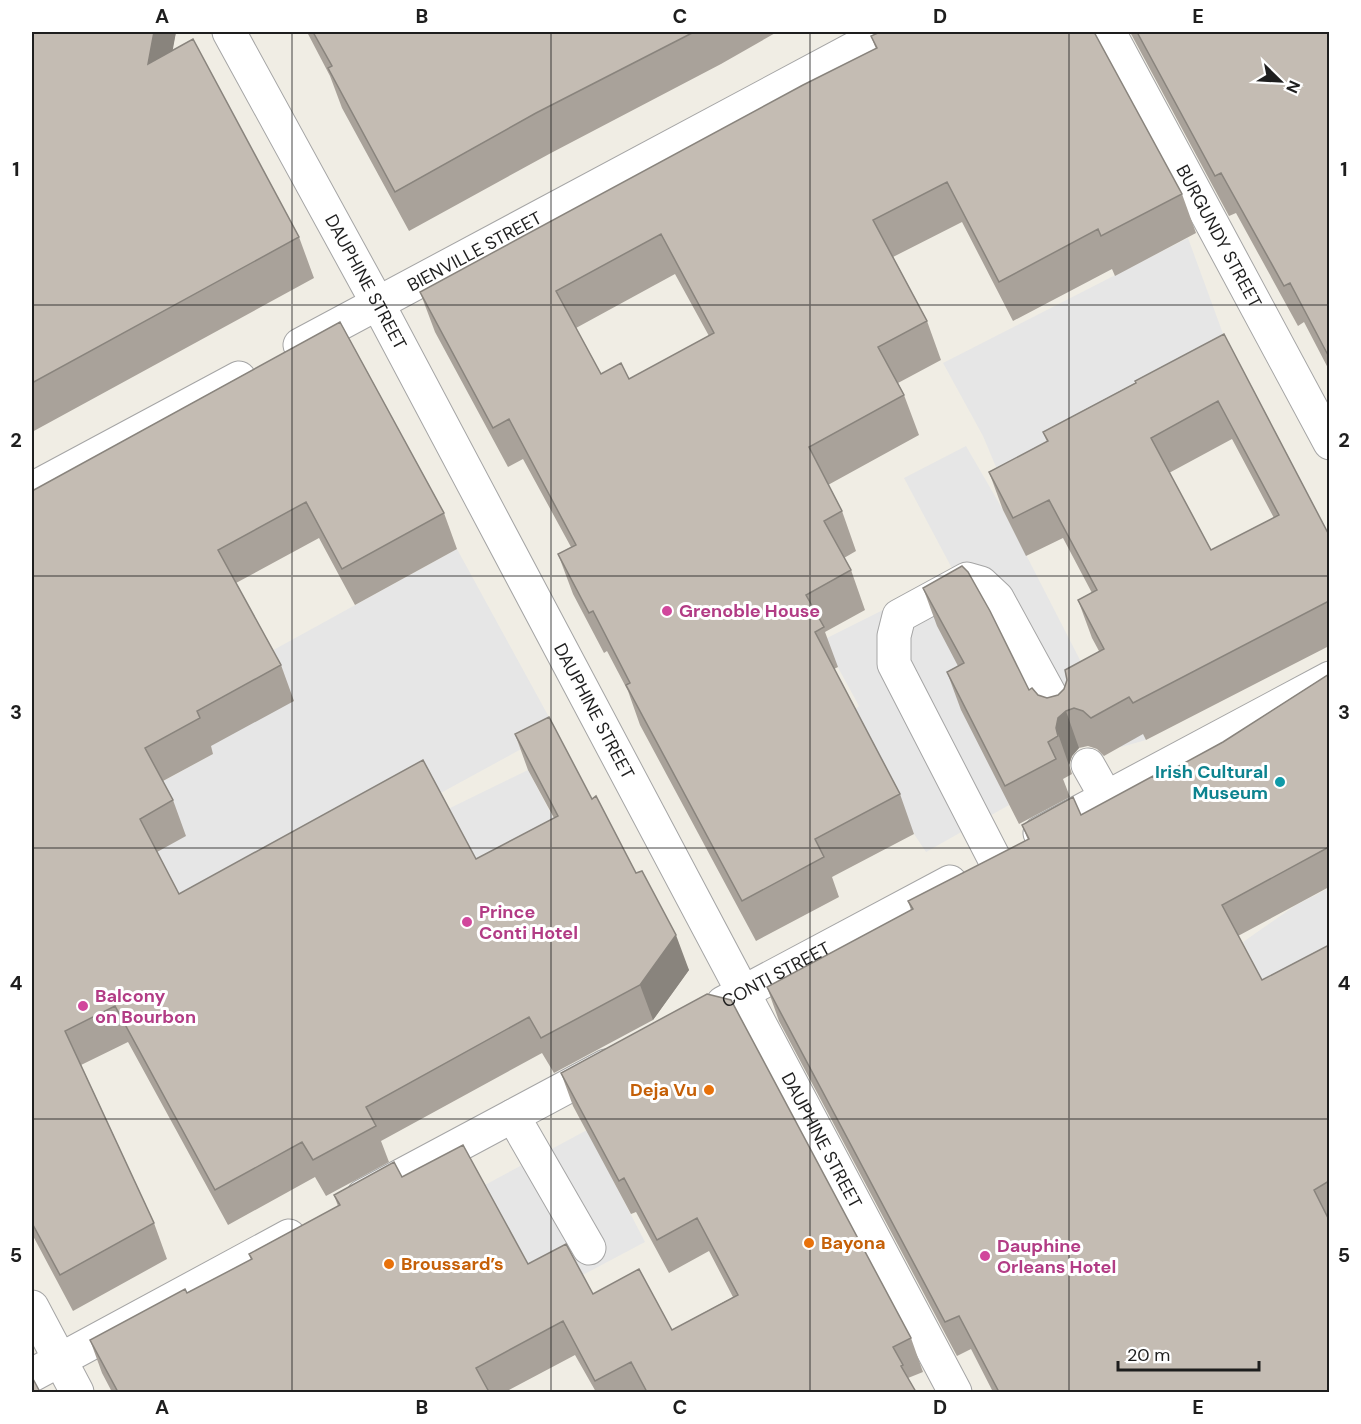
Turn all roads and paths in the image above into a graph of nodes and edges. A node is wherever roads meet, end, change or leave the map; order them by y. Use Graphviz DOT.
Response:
graph roads {
  1 [pos="230,32"];
  2 [pos="885,32"];
  3 [pos="1109,32"];
  4 [pos="378,304"];
  5 [pos="1329,443"];
  6 [pos="32,489"];
  7 [pos="1329,678"];
  8 [pos="1062,717"];
  9 [pos="1088,765"];
  10 [pos="1106,798"];
  11 [pos="994,858"];
  12 [pos="743,993"];
  13 [pos="699,1016"];
  14 [pos="627,1055"];
  15 [pos="513,1116"];
  16 [pos="590,1248"];
  17 [pos="32,1307"];
  18 [pos="60,1359"];
  19 [pos="32,1375"];
  20 [pos="77,1392"];
  21 [pos="955,1392"];
  1 -- 4 [label="street, DAUPHINE STREET"];
  2 -- 4 [label="street, BIENVILLE STREET"];
  3 -- 5 [label="street, BURGUNDY STREET"];
  4 -- 6 [label="street, BIENVILLE STREET"];
  4 -- 12 [label="street, DAUPHINE STREET"];
  7 -- 10 [label="street, CONTI STREET"];
  8 -- 11 [label="street"];
  9 -- 10 [label="street"];
  10 -- 11 [label="street, CONTI STREET"];
  11 -- 12 [label="street, CONTI STREET"];
  12 -- 13 [label="street, CONTI STREET"];
  12 -- 21 [label="street, DAUPHINE STREET"];
  14 -- 15 [label="street"];
  15 -- 16 [label="street"];
  15 -- 18 [label="street"];
  17 -- 18 [label="street"];
  18 -- 19 [label="street"];
  18 -- 20 [label="street"];
}
